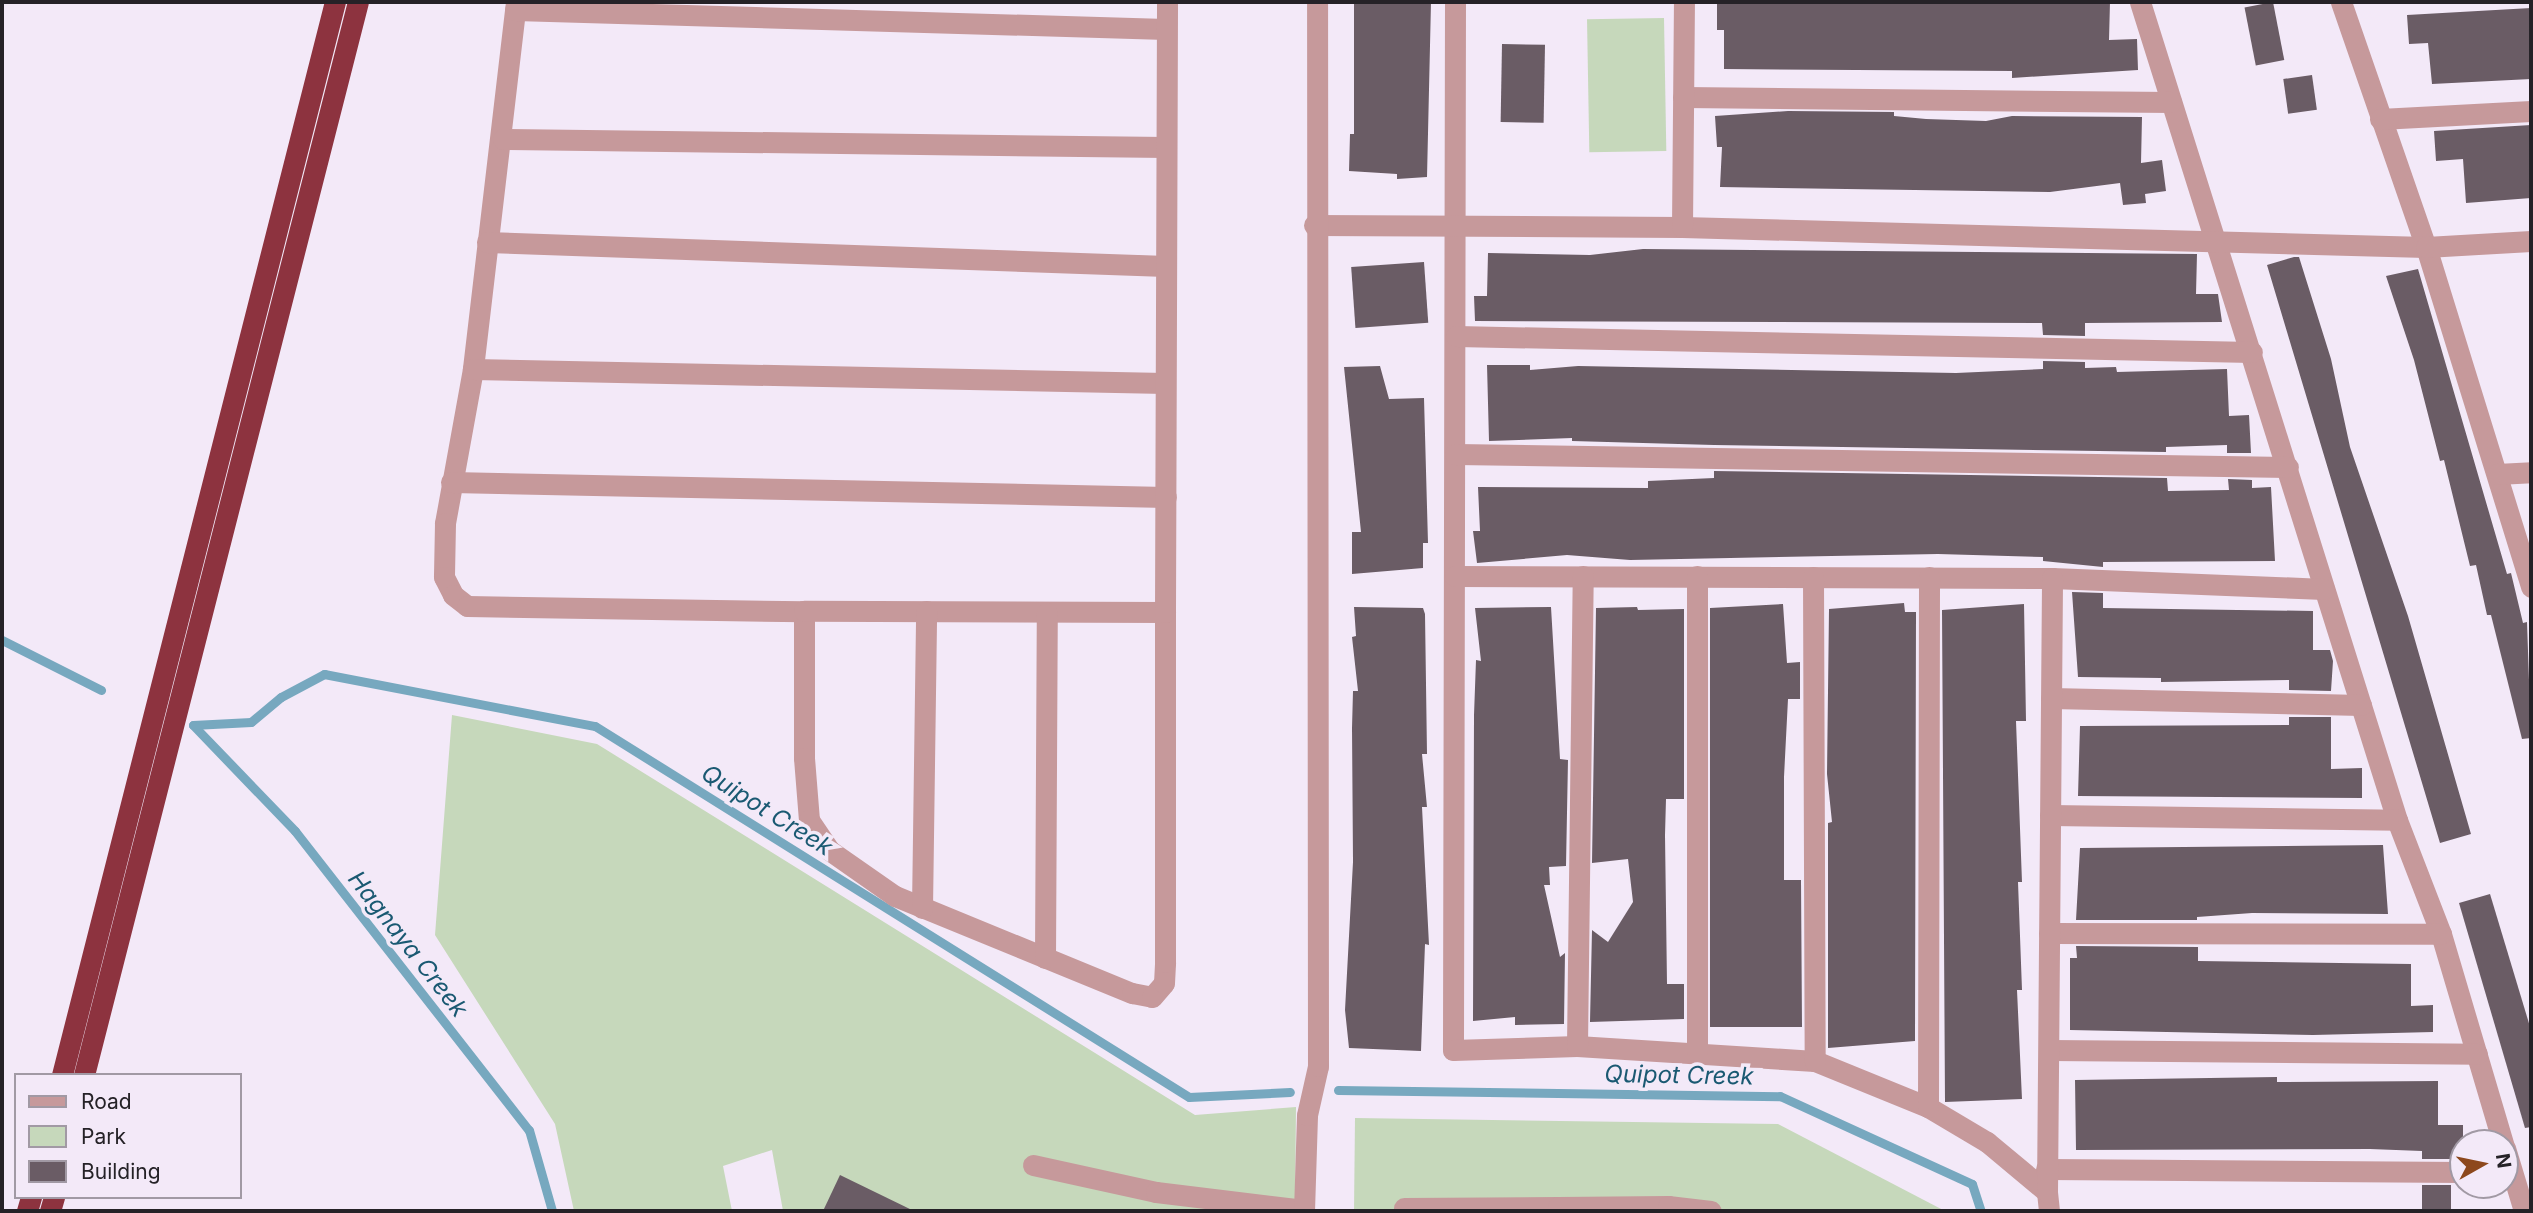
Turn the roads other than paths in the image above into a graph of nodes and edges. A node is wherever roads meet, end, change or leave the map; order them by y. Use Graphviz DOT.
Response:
graph roads {
  1 [pos="335,2"];
  2 [pos="358,2"];
  3 [pos="1167,2"];
  4 [pos="1317,2"];
  5 [pos="1455,2"];
  6 [pos="1684,2"];
  7 [pos="2140,2"];
  8 [pos="2341,2"];
  9 [pos="2359,2"];
  10 [pos="516,6"];
  11 [pos="1166,29"];
  12 [pos="1683,97"];
  13 [pos="2171,102"];
  14 [pos="2531,111"];
  15 [pos="2380,119"];
  16 [pos="503,139"];
  17 [pos="1166,147"];
  18 [pos="1314,225"];
  19 [pos="1453,228"];
  20 [pos="1682,228"];
  21 [pos="2218,241"];
  22 [pos="2531,241"];
  23 [pos="487,243"];
  24 [pos="2426,247"];
  25 [pos="1166,266"];
  26 [pos="1456,336"];
  27 [pos="2252,352"];
  28 [pos="473,369"];
  29 [pos="1165,383"];
  30 [pos="1455,454"];
  31 [pos="2288,467"];
  32 [pos="2531,472"];
  33 [pos="2497,474"];
  34 [pos="451,482"];
  35 [pos="1166,497"];
  36 [pos="1455,576"];
  37 [pos="1583,576"];
  38 [pos="1697,576"];
  39 [pos="1813,577"];
  40 [pos="1929,577"];
  41 [pos="2052,578"];
  42 [pos="2531,587"];
  43 [pos="2324,589"];
  44 [pos="804,611"];
  45 [pos="926,611"];
  46 [pos="1165,612"];
  47 [pos="1047,613"];
  48 [pos="2051,698"];
  49 [pos="2361,705"];
  50 [pos="2050,816"];
  51 [pos="2398,820"];
  52 [pos="922,908"];
  53 [pos="2049,933"];
  54 [pos="2441,934"];
  55 [pos="1045,958"];
  56 [pos="1577,1046"];
  57 [pos="2049,1050"];
  58 [pos="1697,1051"];
  59 [pos="2477,1054"];
  60 [pos="1815,1061"];
  61 [pos="63,1073"];
  62 [pos="86,1073"];
  63 [pos="1928,1107"];
  64 [pos="2499,1129"];
  65 [pos="1033,1165"];
  66 [pos="2046,1169"];
  67 [pos="2449,1172"];
  68 [pos="1155,1202"];
  69 [pos="2048,1202"];
  70 [pos="1404,1208"];
  71 [pos="1668,1208"];
  72 [pos="1558,1209"];
  73 [pos="1304,1211"];
  74 [pos="1711,1211"];
  1 -- 61 [label="highway"];
  2 -- 62 [label="highway"];
  3 -- 11 [label="street"];
  4 -- 18 [label="street"];
  5 -- 19 [label="street"];
  6 -- 12 [label="street"];
  7 -- 13 [label="street"];
  8 -- 9 [label="street"];
  8 -- 15 [label="street"];
  10 -- 11 [label="street"];
  10 -- 16 [label="street"];
  11 -- 17 [label="street"];
  12 -- 13 [label="street"];
  12 -- 20 [label="street"];
  13 -- 21 [label="street"];
  14 -- 15 [label="street"];
  15 -- 24 [label="street"];
  16 -- 17 [label="street"];
  16 -- 23 [label="street"];
  17 -- 25 [label="street"];
  18 -- 19 [label="street"];
  18 -- 73 [label="street"];
  19 -- 20 [label="street"];
  19 -- 26 [label="street"];
  20 -- 21 [label="street"];
  21 -- 24 [label="street"];
  21 -- 27 [label="street"];
  22 -- 24 [label="street"];
  23 -- 25 [label="street"];
  23 -- 28 [label="street"];
  24 -- 33 [label="street"];
  25 -- 29 [label="street"];
  26 -- 27 [label="street"];
  26 -- 30 [label="street"];
  27 -- 31 [label="street"];
  28 -- 29 [label="street"];
  28 -- 34 [label="street"];
  29 -- 35 [label="street"];
  30 -- 31 [label="street"];
  30 -- 36 [label="street"];
  31 -- 43 [label="street"];
  32 -- 33 [label="street"];
  33 -- 42 [label="street"];
  34 -- 35 [label="street"];
  34 -- 44 [label="street"];
  35 -- 46 [label="street"];
  36 -- 37 [label="street"];
  36 -- 56 [label="street"];
  37 -- 38 [label="street"];
  37 -- 56 [label="street"];
  38 -- 39 [label="street"];
  38 -- 58 [label="street"];
  39 -- 40 [label="street"];
  39 -- 60 [label="street"];
  40 -- 41 [label="street"];
  40 -- 63 [label="street"];
  41 -- 43 [label="street"];
  41 -- 48 [label="street"];
  43 -- 49 [label="street"];
  44 -- 45 [label="street"];
  44 -- 52 [label="street"];
  45 -- 47 [label="street"];
  45 -- 52 [label="street"];
  46 -- 47 [label="street"];
  46 -- 55 [label="street"];
  47 -- 55 [label="street"];
  48 -- 49 [label="street"];
  48 -- 50 [label="street"];
  49 -- 51 [label="street"];
  50 -- 51 [label="street"];
  50 -- 53 [label="street"];
  51 -- 54 [label="street"];
  52 -- 55 [label="street"];
  53 -- 54 [label="street"];
  53 -- 57 [label="street"];
  54 -- 59 [label="street"];
  56 -- 58 [label="street"];
  57 -- 59 [label="street"];
  57 -- 66 [label="street"];
  58 -- 60 [label="street"];
  59 -- 64 [label="street"];
  60 -- 63 [label="street"];
  63 -- 69 [label="street"];
  65 -- 68 [label="street"];
  66 -- 67 [label="street"];
  66 -- 69 [label="street"];
  68 -- 73 [label="street"];
  70 -- 72 [label="street"];
  71 -- 72 [label="street"];
  71 -- 74 [label="street"];
}
